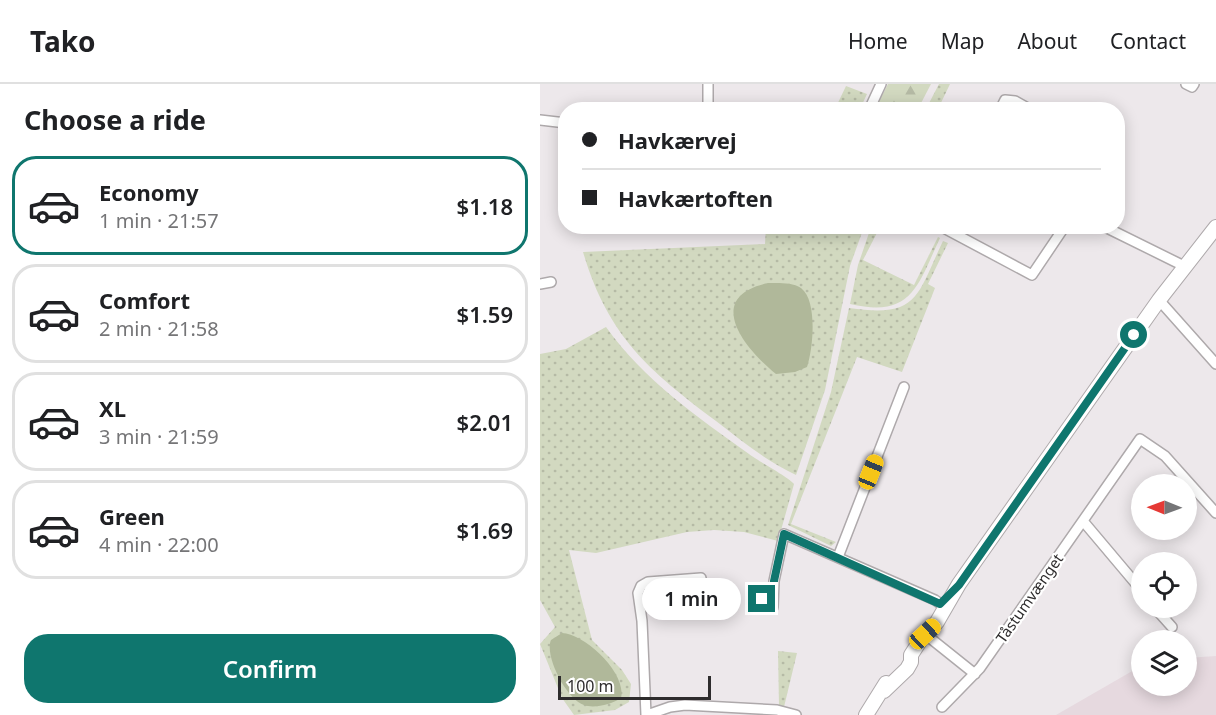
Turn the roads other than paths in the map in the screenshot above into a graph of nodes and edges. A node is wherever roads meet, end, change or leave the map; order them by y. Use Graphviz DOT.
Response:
graph roads {
  1 [pos="708,84"];
  2 [pos="881,84"];
  3 [pos="1186,84"];
  4 [pos="1194,84"];
  5 [pos="708,102"];
  6 [pos="873,102"];
  7 [pos="540,120"];
  8 [pos="558,122"];
  9 [pos="1216,227"];
  10 [pos="955,234"];
  11 [pos="1060,234"];
  12 [pos="1119,234"];
  13 [pos="1184,266"];
  14 [pos="551,282"];
  15 [pos="540,284"];
  16 [pos="1159,300"];
  17 [pos="1216,364"];
  18 [pos="904,387"];
  19 [pos="1216,513"];
  20 [pos="1083,521"];
  21 [pos="838,557"];
  22 [pos="701,578"];
  23 [pos="1131,578"];
  24 [pos="762,599"];
  25 [pos="943,606"];
  26 [pos="1164,618"];
  27 [pos="1172,627"];
  28 [pos="925,634"];
  29 [pos="975,674"];
  30 [pos="942,706"];
  31 [pos="646,715"];
  32 [pos="796,715"];
  33 [pos="866,715"];
  1 -- 5 [label="street"];
  2 -- 6 [label="street"];
  3 -- 4 [label="street"];
  7 -- 8 [label="street"];
  9 -- 13 [label="street"];
  10 -- 11 [label="street"];
  12 -- 13 [label="street"];
  13 -- 16 [label="street"];
  14 -- 15 [label="street"];
  16 -- 17 [label="street"];
  16 -- 25 [label="street"];
  18 -- 21 [label="street"];
  19 -- 20 [label="street, Tåstumvænget"];
  20 -- 23 [label="street"];
  20 -- 29 [label="street, Tåstumvænget"];
  21 -- 24 [label="street"];
  21 -- 25 [label="street"];
  22 -- 31 [label="street"];
  25 -- 28 [label="street"];
  26 -- 27 [label="street"];
  28 -- 29 [label="street"];
  28 -- 33 [label="street"];
  29 -- 30 [label="street, Tåstumvænget"];
  31 -- 32 [label="street"];
}
